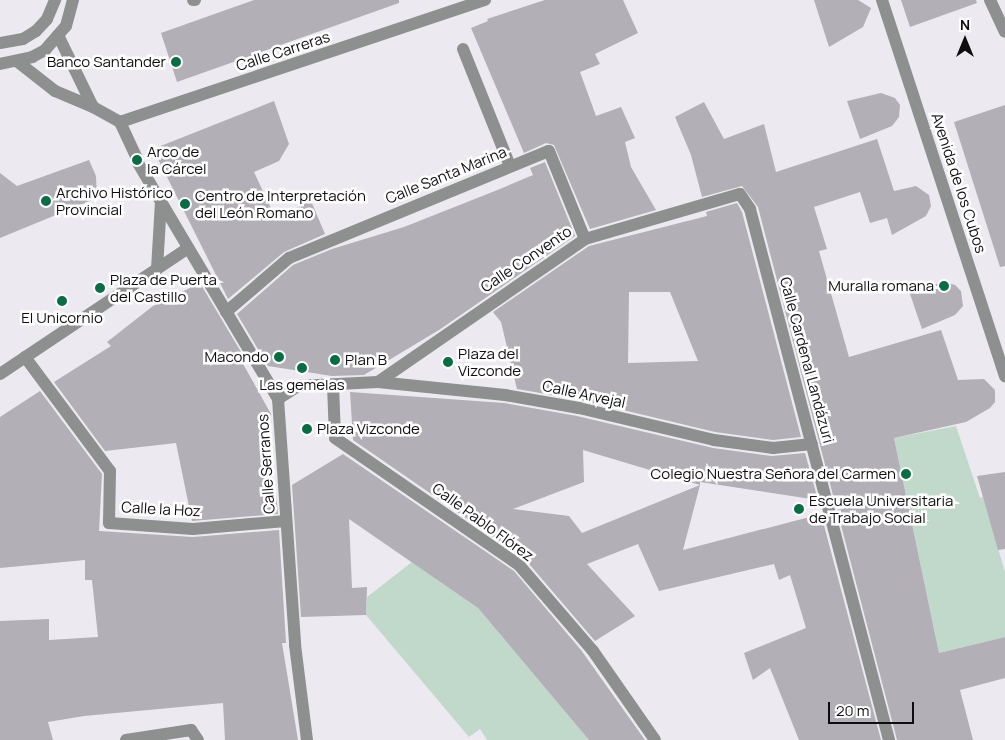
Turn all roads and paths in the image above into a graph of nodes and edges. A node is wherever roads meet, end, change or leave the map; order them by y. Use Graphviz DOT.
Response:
graph roads {
  1 [pos="55,0"];
  2 [pos="73,0"];
  3 [pos="485,0"];
  4 [pos="882,0"];
  5 [pos="990,0"];
  6 [pos="1005,32"];
  7 [pos="58,35"];
  8 [pos="0,43"];
  9 [pos="463,49"];
  10 [pos="18,62"];
  11 [pos="0,64"];
  12 [pos="93,107"];
  13 [pos="120,122"];
  14 [pos="510,166"];
  15 [pos="740,194"];
  16 [pos="161,202"];
  17 [pos="585,239"];
  18 [pos="188,248"];
  19 [pos="157,269"];
  20 [pos="226,312"];
  21 [pos="25,357"];
  22 [pos="0,374"];
  23 [pos="1005,376"];
  24 [pos="378,382"];
  25 [pos="333,385"];
  26 [pos="278,399"];
  27 [pos="812,444"];
  28 [pos="286,521"];
  29 [pos="126,740"];
  30 [pos="198,740"];
  31 [pos="307,740"];
  32 [pos="655,740"];
  33 [pos="889,740"];
  1 -- 8 [label="street"];
  2 -- 7 [label="street"];
  3 -- 13 [label="street, Calle Carreras"];
  4 -- 23 [label="street, Avenida de los Cubos"];
  5 -- 6 [label="street"];
  7 -- 10 [label="street"];
  7 -- 12 [label="street"];
  9 -- 14 [label="street"];
  10 -- 11 [label="street"];
  10 -- 12 [label="street"];
  12 -- 13 [label="street"];
  13 -- 16 [label="street, Calle Serranos"];
  14 -- 17 [label="street, Calle Santa Marina"];
  14 -- 20 [label="street, Calle Santa Marina"];
  15 -- 17 [label="street, Calle Convento"];
  15 -- 27 [label="street, Calle Cardenal Landázuri"];
  16 -- 18 [label="street, Calle Serranos"];
  16 -- 19 [label="street"];
  17 -- 24 [label="street, Calle Convento"];
  18 -- 19 [label="street"];
  18 -- 20 [label="street, Calle Serranos"];
  19 -- 21 [label="street"];
  20 -- 26 [label="street, Calle Serranos"];
  21 -- 22 [label="street"];
  21 -- 28 [label="street, Calle la Hoz"];
  24 -- 25 [label="street, Calle Arvejal"];
  24 -- 27 [label="street, Calle Arvejal"];
  25 -- 26 [label="street, Calle Arvejal"];
  25 -- 32 [label="street, Calle Pablo Flórez"];
  26 -- 28 [label="street, Calle Serranos"];
  27 -- 33 [label="street, Calle Cardenal Landázuri"];
  28 -- 31 [label="street, Calle Serranos"];
  29 -- 30 [label="street"];
}
